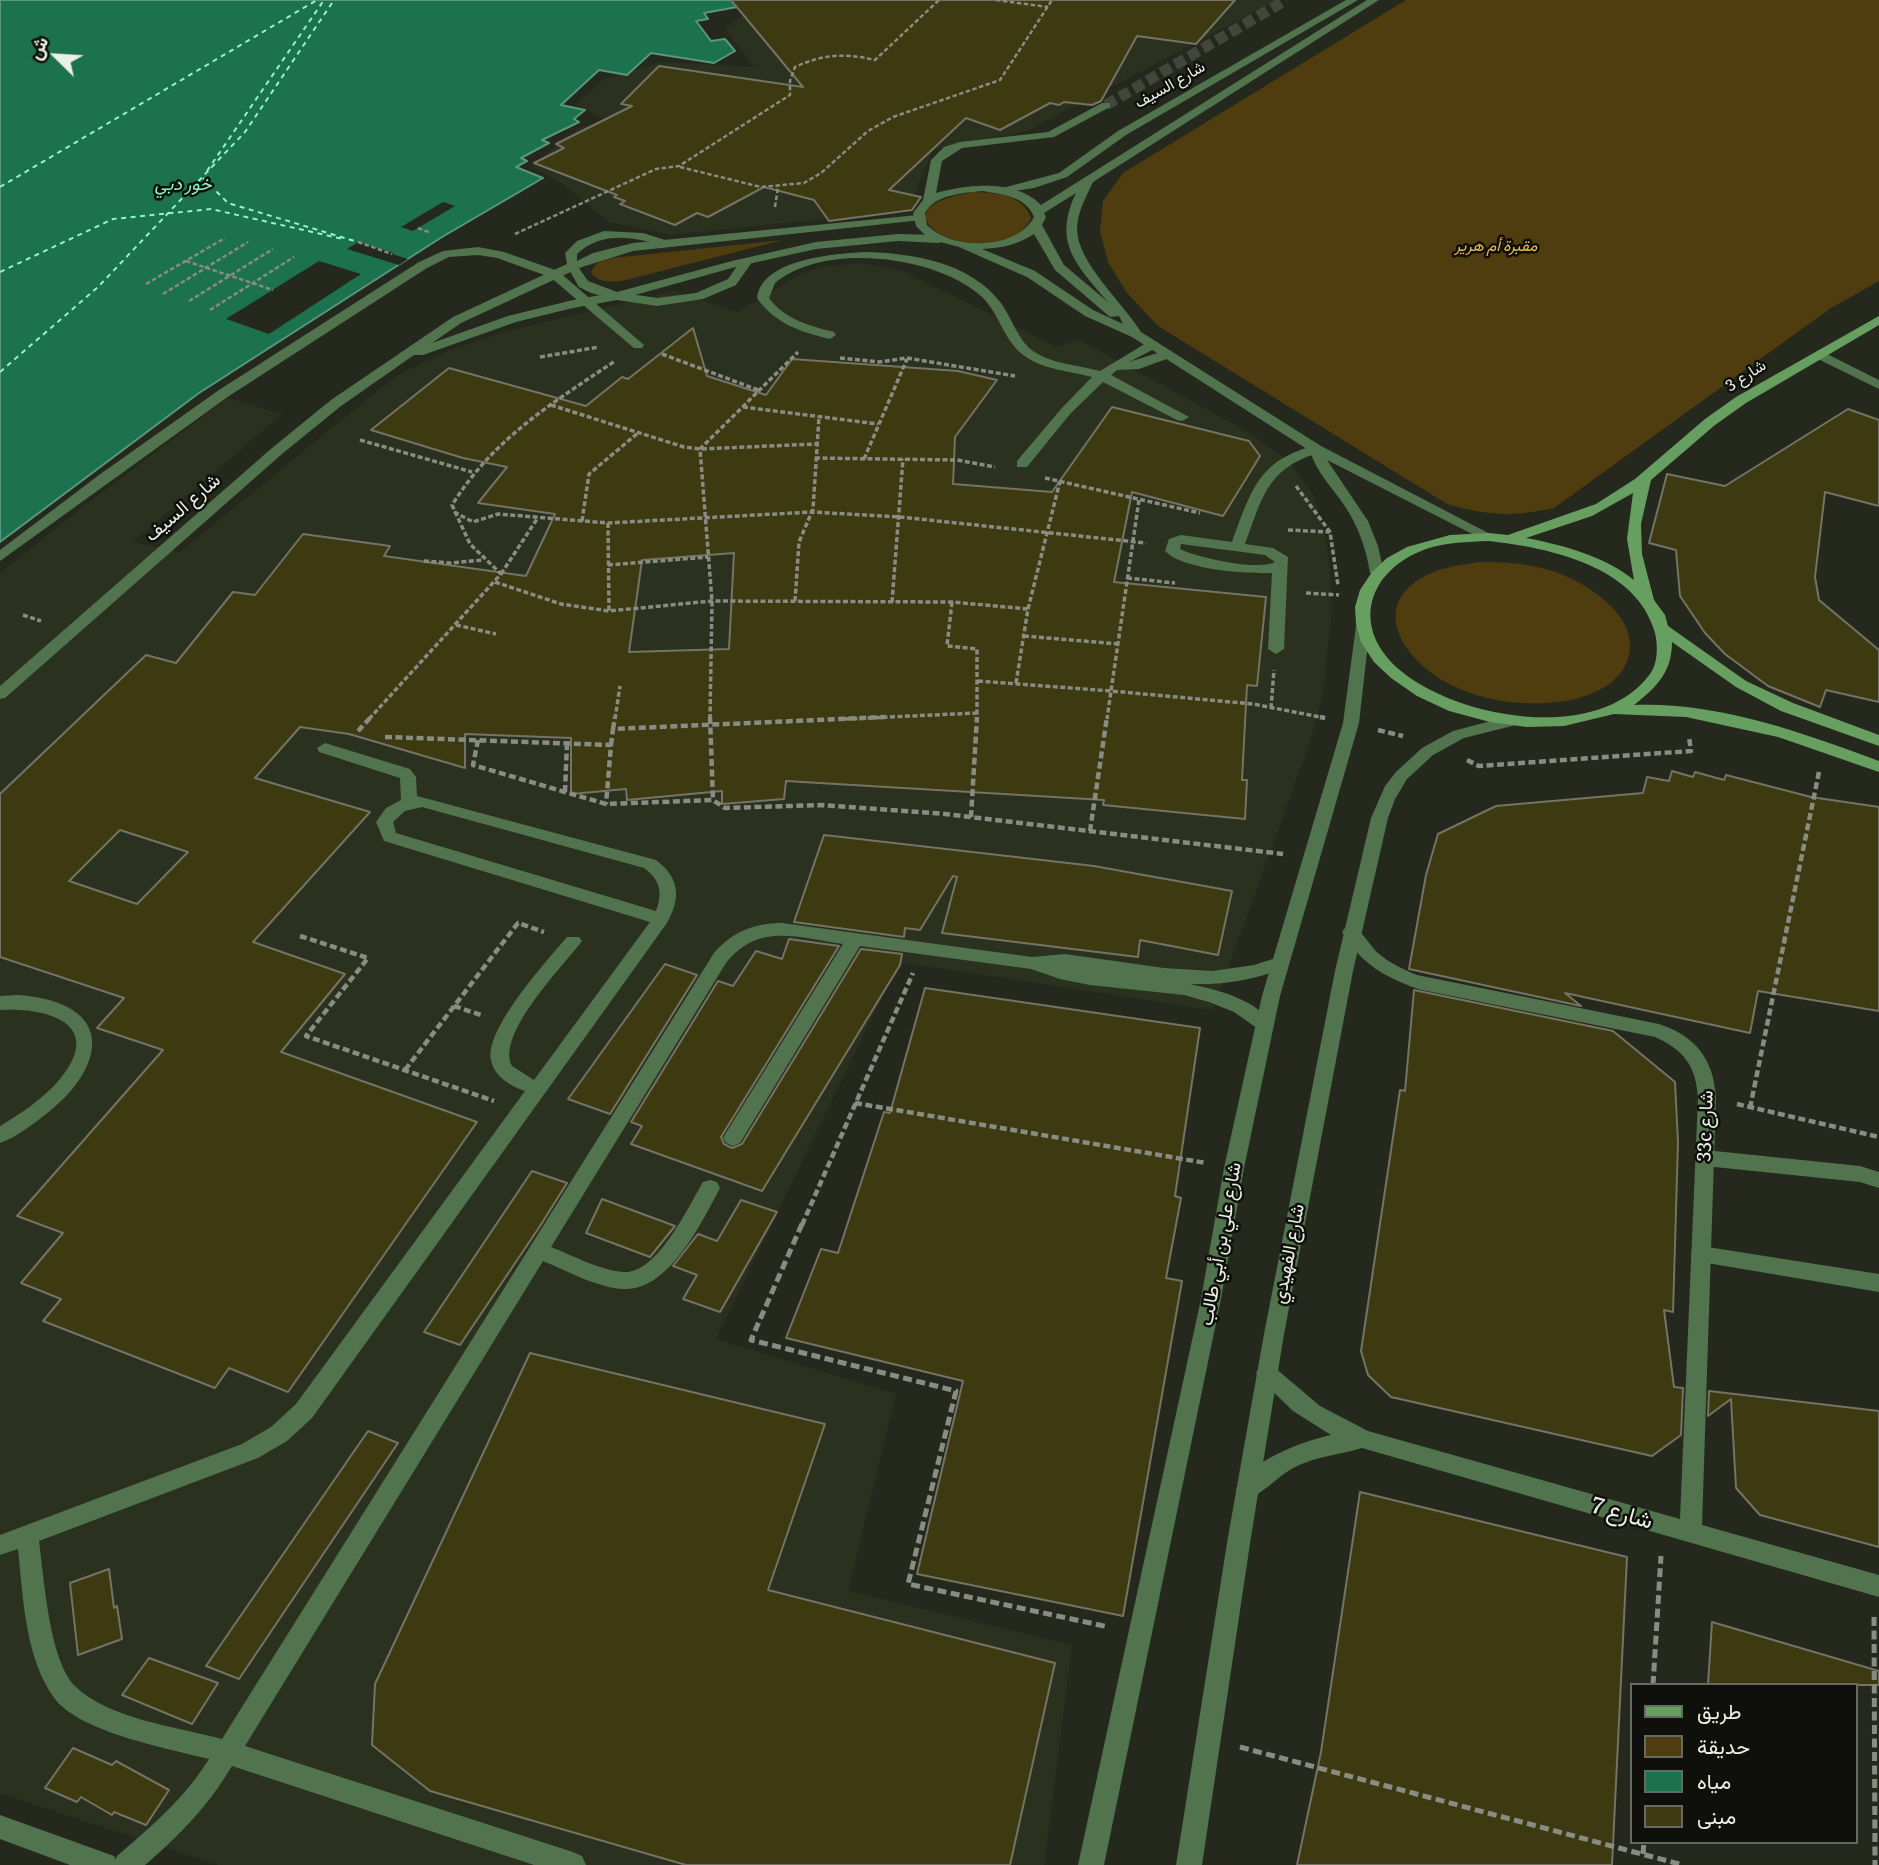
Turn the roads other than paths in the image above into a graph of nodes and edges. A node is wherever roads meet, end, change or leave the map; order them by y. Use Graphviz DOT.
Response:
graph roads {
  1 [pos="1353,0"];
  2 [pos="1374,0"];
  3 [pos="1106,105"];
  4 [pos="935,170"];
  5 [pos="1091,177"];
  6 [pos="983,188"];
  7 [pos="1001,190"];
  8 [pos="928,202"];
  9 [pos="1040,211"];
  10 [pos="918,218"];
  11 [pos="1037,227"];
  12 [pos="939,239"];
  13 [pos="668,243"];
  14 [pos="964,246"];
  15 [pos="746,262"];
  16 [pos="573,266"];
  17 [pos="555,274"];
  18 [pos="748,286"];
  19 [pos="617,296"];
  20 [pos="589,301"];
  21 [pos="1879,320"];
  22 [pos="1136,334"];
  23 [pos="830,335"];
  24 [pos="636,343"];
  25 [pos="1152,345"];
  26 [pos="1167,354"];
  27 [pos="1819,354"];
  28 [pos="398,359"];
  29 [pos="1112,368"];
  30 [pos="1100,376"];
  31 [pos="1879,385"];
  32 [pos="1182,417"];
  33 [pos="1316,449"];
  34 [pos="1022,464"];
  35 [pos="1644,479"];
  36 [pos="1489,537"];
  37 [pos="1510,538"];
  38 [pos="1237,547"];
  39 [pos="0,557"];
  40 [pos="1280,567"];
  41 [pos="1377,573"];
  42 [pos="1650,605"];
  43 [pos="1363,626"];
  44 [pos="1664,631"];
  45 [pos="1276,649"];
  46 [pos="0,694"];
  47 [pos="1612,711"];
  48 [pos="1510,720"];
  49 [pos="1879,741"];
  50 [pos="325,748"];
  51 [pos="1879,767"];
  52 [pos="410,803"];
  53 [pos="661,919"];
  54 [pos="1351,932"];
  55 [pos="855,939"];
  56 [pos="573,941"];
  57 [pos="1032,963"];
  58 [pos="1279,963"];
  59 [pos="0,1003"];
  60 [pos="1264,1026"];
  61 [pos="537,1088"];
  62 [pos="0,1135"];
  63 [pos="733,1138"];
  64 [pos="1705,1158"];
  65 [pos="1879,1180"];
  66 [pos="710,1188"];
  67 [pos="538,1251"];
  68 [pos="1701,1254"];
  69 [pos="1879,1283"];
  70 [pos="1267,1373"];
  71 [pos="1366,1440"];
  72 [pos="1247,1489"];
  73 [pos="1691,1534"];
  74 [pos="27,1535"];
  75 [pos="0,1545"];
  76 [pos="1877,1585"];
  77 [pos="227,1753"];
  78 [pos="0,1827"];
  79 [pos="105,1865"];
  80 [pos="126,1865"];
  81 [pos="573,1865"];
  82 [pos="1091,1865"];
  83 [pos="1189,1865"];
  1 -- 7 [label="street, شارع السيف"];
  2 -- 5 [label="street, شارع السيف"];
  3 -- 4 [label="street, شارع السيف"];
  4 -- 6 [label="street"];
  4 -- 8 [label="street, شارع السيف"];
  5 -- 9 [label="street, شارع السيف"];
  5 -- 22 [label="street"];
  6 -- 7 [label="street"];
  6 -- 8 [label="street"];
  7 -- 9 [label="street"];
  8 -- 10 [label="street, شارع السيف"];
  9 -- 11 [label="street"];
  10 -- 12 [label="street"];
  10 -- 13 [label="street, شارع السيف"];
  11 -- 14 [label="street"];
  11 -- 22 [label="street"];
  12 -- 14 [label="street, شارع السيف"];
  12 -- 15 [label="street, شارع السيف"];
  13 -- 16 [label="street, شارع السيف"];
  13 -- 16 [label="street"];
  14 -- 22 [label="street"];
  15 -- 18 [label="street"];
  15 -- 19 [label="street, شارع السيف"];
  16 -- 17 [label="street, شارع السيف"];
  16 -- 19 [label="street"];
  17 -- 20 [label="street"];
  17 -- 28 [label="street, شارع السيف"];
  17 -- 39 [label="street"];
  18 -- 19 [label="street"];
  18 -- 23 [label="street"];
  18 -- 30 [label="street"];
  19 -- 20 [label="street, شارع السيف"];
  20 -- 24 [label="street"];
  20 -- 28 [label="street, شارع السيف"];
  21 -- 27 [label="main road, شارع 3"];
  22 -- 25 [label="street"];
  25 -- 26 [label="street"];
  25 -- 29 [label="street"];
  26 -- 29 [label="street"];
  26 -- 33 [label="street"];
  27 -- 31 [label="street"];
  27 -- 35 [label="main road, شارع 3"];
  28 -- 46 [label="street, شارع السيف"];
  29 -- 30 [label="street"];
  30 -- 32 [label="street"];
  30 -- 34 [label="street"];
  33 -- 36 [label="street"];
  33 -- 38 [label="street"];
  33 -- 41 [label="street"];
  35 -- 37 [label="main road, شارع 3"];
  35 -- 42 [label="main road"];
  36 -- 37 [label="main road"];
  36 -- 41 [label="main road"];
  37 -- 42 [label="main road"];
  38 -- 40 [label="street"];
  38 -- 40 [label="street"];
  40 -- 45 [label="street"];
  41 -- 43 [label="main road"];
  42 -- 44 [label="main road"];
  43 -- 48 [label="main road"];
  43 -- 58 [label="street, شارع علي بن أبي طالب"];
  44 -- 47 [label="main road"];
  44 -- 49 [label="main road"];
  47 -- 48 [label="main road"];
  47 -- 51 [label="main road"];
  48 -- 54 [label="street, شارع الفهيدي"];
  50 -- 52 [label="street"];
  52 -- 53 [label="street"];
  52 -- 53 [label="street"];
  53 -- 61 [label="street"];
  54 -- 64 [label="street, 33c شارع"];
  54 -- 70 [label="street, شارع الفهيدي"];
  55 -- 57 [label="street"];
  55 -- 63 [label="street"];
  55 -- 67 [label="street"];
  56 -- 61 [label="street"];
  57 -- 58 [label="street"];
  57 -- 60 [label="street"];
  58 -- 60 [label="street, شارع علي بن أبي طالب"];
  59 -- 62 [label="street"];
  60 -- 82 [label="street, شارع علي بن أبي طالب"];
  61 -- 74 [label="street"];
  64 -- 65 [label="street"];
  64 -- 68 [label="street, 33c شارع"];
  66 -- 67 [label="street"];
  67 -- 77 [label="street"];
  68 -- 69 [label="street"];
  68 -- 73 [label="street, 33c شارع"];
  70 -- 71 [label="street, شارع 7"];
  70 -- 72 [label="street, شارع الفهيدي"];
  71 -- 72 [label="street, شارع 7"];
  71 -- 73 [label="street, شارع 7"];
  72 -- 83 [label="street, شارع الفهيدي"];
  73 -- 76 [label="street, شارع 7"];
  74 -- 75 [label="street"];
  74 -- 77 [label="street"];
  77 -- 80 [label="street"];
  77 -- 81 [label="street"];
  78 -- 79 [label="street"];
}
